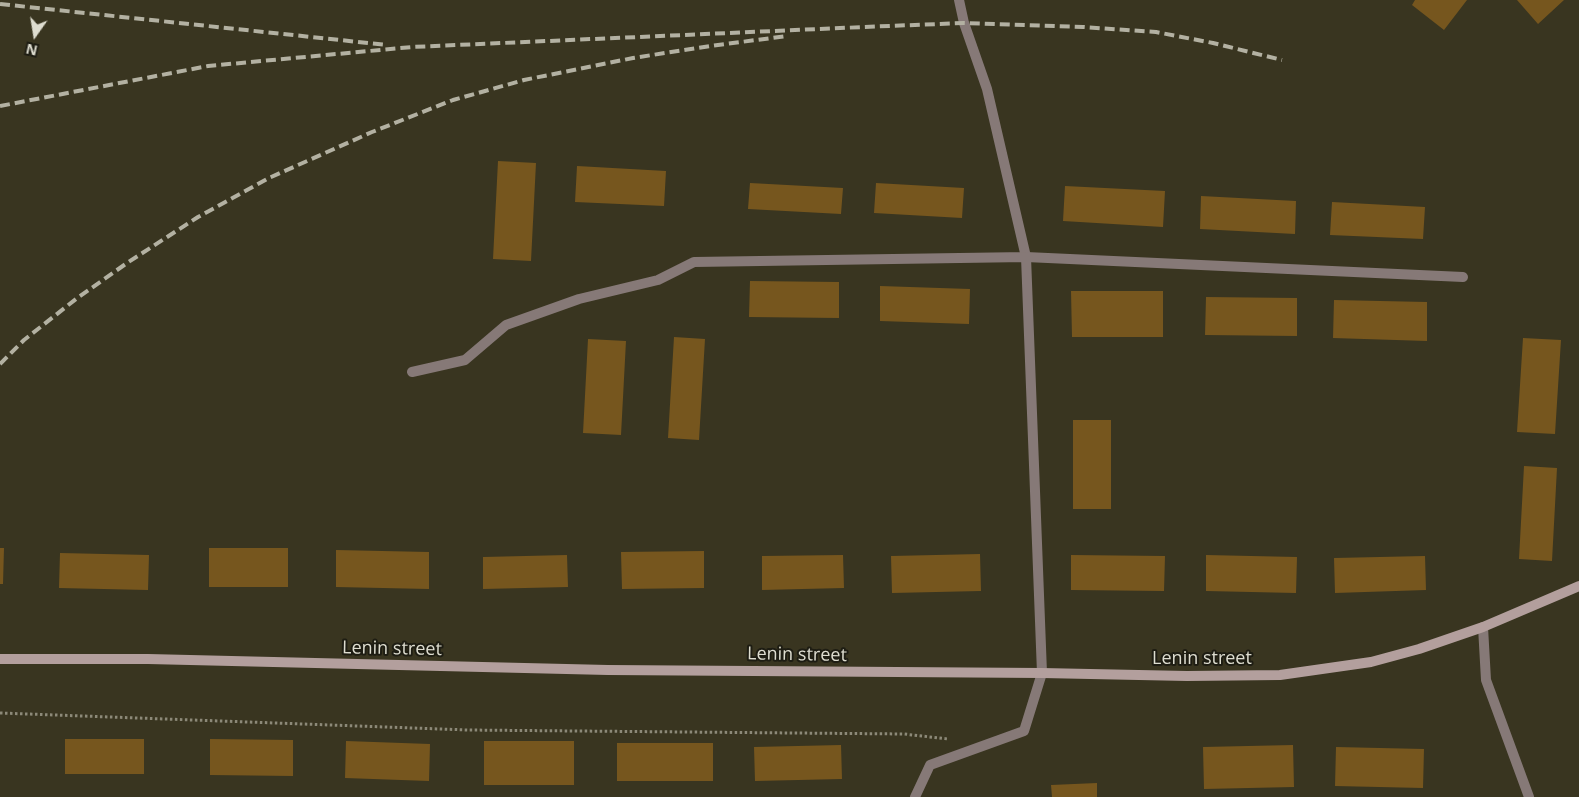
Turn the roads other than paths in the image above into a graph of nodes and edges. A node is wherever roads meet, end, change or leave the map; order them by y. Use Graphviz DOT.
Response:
graph roads {
  1 [pos="959,0"];
  2 [pos="1026,257"];
  3 [pos="1464,277"];
  4 [pos="412,372"];
  5 [pos="1579,586"];
  6 [pos="1483,627"];
  7 [pos="0,659"];
  8 [pos="1042,673"];
  9 [pos="915,797"];
  10 [pos="1529,797"];
  1 -- 2 [label="street"];
  2 -- 3 [label="street"];
  2 -- 4 [label="street"];
  2 -- 8 [label="street"];
  5 -- 6 [label="main road, Lenin street"];
  6 -- 8 [label="main road, Lenin street"];
  6 -- 10 [label="street"];
  7 -- 8 [label="main road, Lenin street"];
  8 -- 9 [label="street"];
}
